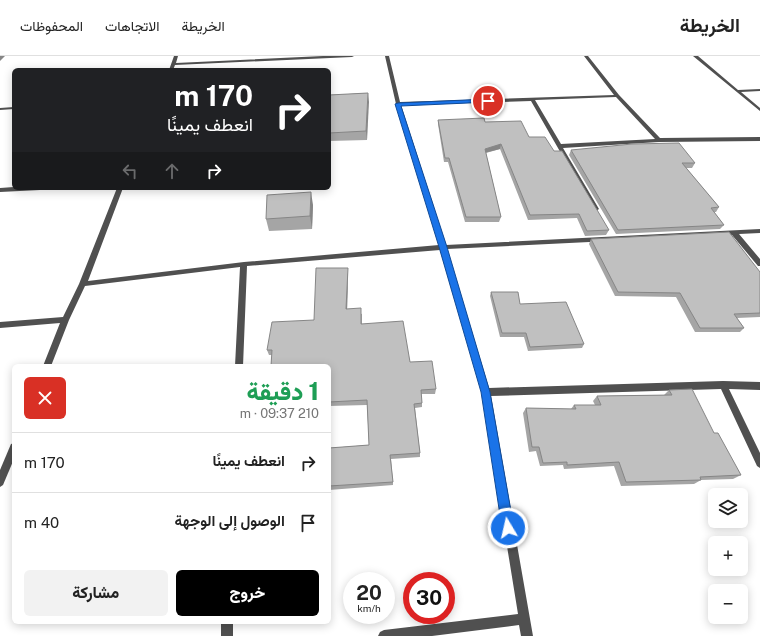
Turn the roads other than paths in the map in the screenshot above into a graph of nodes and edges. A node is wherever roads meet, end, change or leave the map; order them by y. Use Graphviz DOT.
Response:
graph roads {
  1 [pos="176,56"];
  2 [pos="352,56"];
  3 [pos="387,56"];
  4 [pos="586,56"];
  5 [pos="695,56"];
  6 [pos="263,58"];
  7 [pos="173,64"];
  8 [pos="172,68"];
  9 [pos="760,90"];
  10 [pos="737,91"];
  11 [pos="618,96"];
  12 [pos="532,99"];
  13 [pos="398,104"];
  14 [pos="12,108"];
  15 [pos="0,109"];
  16 [pos="760,110"];
  17 [pos="659,140"];
  18 [pos="760,140"];
  19 [pos="561,146"];
  20 [pos="12,189"];
  21 [pos="0,190"];
  22 [pos="119,190"];
  23 [pos="598,212"];
  24 [pos="760,231"];
  25 [pos="733,232"];
  26 [pos="443,247"];
  27 [pos="244,264"];
  28 [pos="760,264"];
  29 [pos="83,284"];
  30 [pos="65,320"];
  31 [pos="0,325"];
  32 [pos="48,364"];
  33 [pos="239,364"];
  34 [pos="722,385"];
  35 [pos="760,386"];
  36 [pos="486,392"];
  37 [pos="12,452"];
  38 [pos="760,463"];
  39 [pos="0,482"];
  40 [pos="523,619"];
  41 [pos="227,624"];
  42 [pos="227,636"];
  43 [pos="384,636"];
  44 [pos="527,636"];
  1 -- 7 [label="street"];
  2 -- 6 [label="street"];
  3 -- 13 [label="street"];
  4 -- 11 [label="street"];
  5 -- 10 [label="street"];
  6 -- 7 [label="street"];
  7 -- 8 [label="street"];
  9 -- 10 [label="street"];
  10 -- 16 [label="street"];
  11 -- 12 [label="street"];
  11 -- 17 [label="street"];
  12 -- 13 [label="street"];
  12 -- 19 [label="street"];
  13 -- 26 [label="street"];
  14 -- 15 [label="street"];
  17 -- 18 [label="street"];
  17 -- 19 [label="street"];
  19 -- 23 [label="street"];
  20 -- 21 [label="street"];
  22 -- 29 [label="street"];
  24 -- 25 [label="street"];
  25 -- 26 [label="street"];
  25 -- 28 [label="street"];
  26 -- 27 [label="street"];
  26 -- 36 [label="street"];
  27 -- 29 [label="street"];
  27 -- 33 [label="street"];
  29 -- 30 [label="street"];
  30 -- 31 [label="street"];
  30 -- 32 [label="street"];
  34 -- 35 [label="street"];
  34 -- 36 [label="street"];
  34 -- 38 [label="street"];
  36 -- 40 [label="street"];
  37 -- 39 [label="street"];
  40 -- 43 [label="street"];
  40 -- 44 [label="street"];
  41 -- 42 [label="street"];
}
